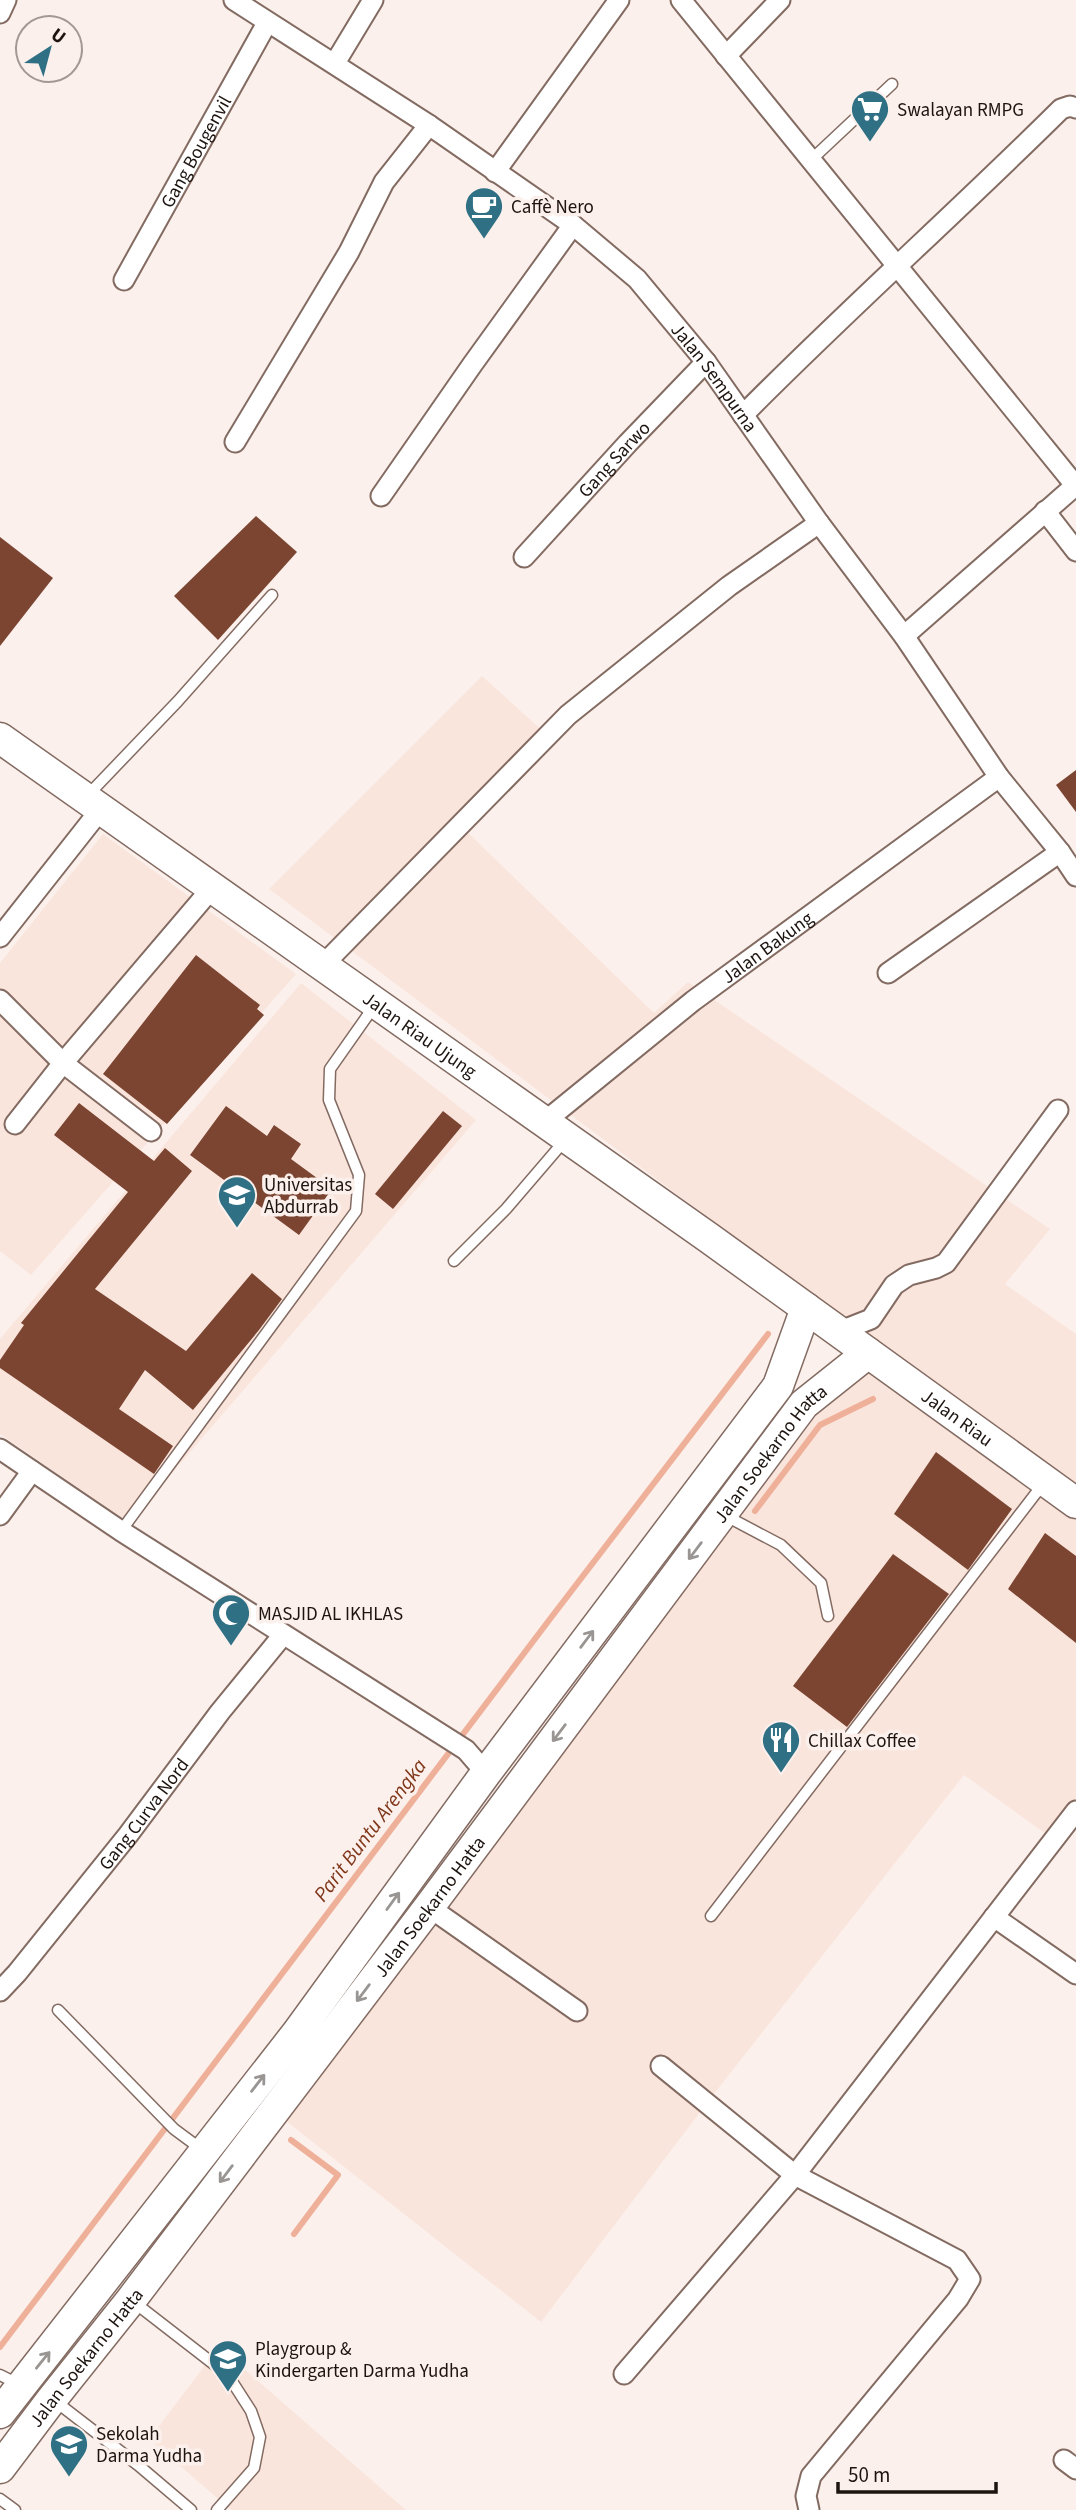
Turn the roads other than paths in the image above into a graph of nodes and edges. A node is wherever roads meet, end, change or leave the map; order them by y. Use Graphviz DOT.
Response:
graph roads {
  1 [pos="6,0"];
  2 [pos="234,0"];
  3 [pos="373,0"];
  4 [pos="619,0"];
  5 [pos="681,0"];
  6 [pos="780,0"];
  7 [pos="0,13"];
  8 [pos="267,23"];
  9 [pos="726,56"];
  10 [pos="335,63"];
  11 [pos="892,84"];
  12 [pos="1076,108"];
  13 [pos="429,125"];
  14 [pos="811,160"];
  15 [pos="495,172"];
  16 [pos="573,225"];
  17 [pos="898,267"];
  18 [pos="124,280"];
  19 [pos="706,362"];
  20 [pos="743,415"];
  21 [pos="235,442"];
  22 [pos="1076,485"];
  23 [pos="381,496"];
  24 [pos="1045,511"];
  25 [pos="819,523"];
  26 [pos="1076,551"];
  27 [pos="524,557"];
  28 [pos="272,595"];
  29 [pos="904,636"];
  30 [pos="0,738"];
  31 [pos="999,777"];
  32 [pos="93,804"];
  33 [pos="1060,852"];
  34 [pos="1076,876"];
  35 [pos="212,888"];
  36 [pos="0,937"];
  37 [pos="322,966"];
  38 [pos="888,973"];
  39 [pos="0,1000"];
  40 [pos="376,1004"];
  41 [pos="63,1063"];
  42 [pos="1058,1110"];
  43 [pos="15,1124"];
  44 [pos="151,1131"];
  45 [pos="555,1131"];
  46 [pos="454,1261"];
  47 [pos="806,1308"];
  48 [pos="838,1332"];
  49 [pos="867,1353"];
  50 [pos="0,1449"];
  51 [pos="32,1471"];
  52 [pos="1045,1481"];
  53 [pos="1076,1503"];
  54 [pos="0,1514"];
  55 [pos="723,1514"];
  56 [pos="121,1531"];
  57 [pos="828,1616"];
  58 [pos="283,1635"];
  59 [pos="486,1773"];
  60 [pos="1076,1811"];
  61 [pos="429,1907"];
  62 [pos="711,1916"];
  63 [pos="994,1917"];
  64 [pos="1076,1974"];
  65 [pos="0,1991"];
  66 [pos="58,2010"];
  67 [pos="577,2011"];
  68 [pos="661,2066"];
  69 [pos="204,2151"];
  70 [pos="795,2175"];
  71 [pos="131,2300"];
  72 [pos="624,2374"];
  73 [pos="11,2380"];
  74 [pos="52,2399"];
  75 [pos="0,2413"];
  76 [pos="0,2468"];
  77 [pos="0,2499"];
  78 [pos="15,2510"];
  79 [pos="191,2510"];
  80 [pos="217,2510"];
  81 [pos="809,2510"];
  1 -- 7 [label="street"];
  2 -- 8 [label="street, Jalan Sempurna"];
  3 -- 10 [label="street"];
  4 -- 15 [label="street"];
  5 -- 9 [label="street"];
  6 -- 9 [label="street"];
  8 -- 10 [label="street, Jalan Sempurna"];
  8 -- 18 [label="street, Gang Bougenvil"];
  9 -- 14 [label="street"];
  10 -- 13 [label="street, Jalan Sempurna"];
  11 -- 14 [label="lane"];
  12 -- 17 [label="street"];
  13 -- 15 [label="street, Jalan Sempurna"];
  13 -- 21 [label="street"];
  14 -- 17 [label="street"];
  15 -- 16 [label="street, Jalan Sempurna"];
  16 -- 19 [label="street, Jalan Sempurna"];
  16 -- 23 [label="street"];
  17 -- 20 [label="street"];
  17 -- 22 [label="street"];
  19 -- 20 [label="street, Jalan Sempurna"];
  19 -- 27 [label="street, Gang Sarwo"];
  20 -- 25 [label="street, Jalan Sempurna"];
  22 -- 24 [label="street"];
  24 -- 26 [label="street"];
  24 -- 29 [label="street"];
  25 -- 29 [label="street, Jalan Sempurna"];
  25 -- 37 [label="street"];
  28 -- 32 [label="lane"];
  29 -- 31 [label="street, Jalan Sempurna"];
  30 -- 32 [label="main road, Jalan Riau Ujung"];
  31 -- 33 [label="street, Jalan Sempurna"];
  31 -- 45 [label="street, Jalan Bakung"];
  32 -- 35 [label="main road, Jalan Riau Ujung"];
  32 -- 36 [label="street"];
  33 -- 34 [label="street, Jalan Sempurna"];
  33 -- 38 [label="street"];
  35 -- 37 [label="main road, Jalan Riau Ujung"];
  35 -- 41 [label="street"];
  37 -- 40 [label="main road, Jalan Riau Ujung"];
  39 -- 41 [label="street"];
  40 -- 45 [label="main road, Jalan Riau Ujung"];
  40 -- 56 [label="lane"];
  41 -- 43 [label="street"];
  41 -- 44 [label="street"];
  42 -- 48 [label="street"];
  45 -- 46 [label="lane"];
  45 -- 47 [label="main road, Jalan Riau Ujung"];
  47 -- 48 [label="main road, Jalan Riau Ujung"];
  59 -- 47 [label="main road, Jalan Soekarno Hatta, one-way"];
  48 -- 49 [label="main road, Jalan Riau"];
  49 -- 52 [label="main road, Jalan Riau"];
  49 -- 55 [label="main road, Jalan Soekarno Hatta"];
  50 -- 51 [label="street"];
  51 -- 54 [label="street"];
  51 -- 56 [label="street"];
  52 -- 53 [label="main road, Jalan Riau"];
  52 -- 62 [label="lane"];
  55 -- 57 [label="lane"];
  55 -- 61 [label="main road, Jalan Soekarno Hatta, one-way"];
  56 -- 58 [label="street"];
  58 -- 59 [label="street"];
  58 -- 65 [label="street, Gang Curva Nord"];
  69 -- 59 [label="main road, Jalan Soekarno Hatta, one-way"];
  60 -- 63 [label="street"];
  61 -- 67 [label="street"];
  61 -- 71 [label="main road, Jalan Soekarno Hatta, one-way"];
  63 -- 64 [label="street"];
  63 -- 70 [label="street"];
  66 -- 69 [label="lane"];
  68 -- 70 [label="street"];
  73 -- 69 [label="main road, Jalan Soekarno Hatta, one-way"];
  70 -- 72 [label="street"];
  70 -- 81 [label="street"];
  71 -- 74 [label="main road, Jalan Soekarno Hatta"];
  71 -- 80 [label="lane"];
  73 -- 75 [label="main road, Jalan Soekarno Hatta"];
  74 -- 76 [label="main road, Jalan Soekarno Hatta"];
  74 -- 79 [label="lane"];
  77 -- 78 [label="lane"];
}
